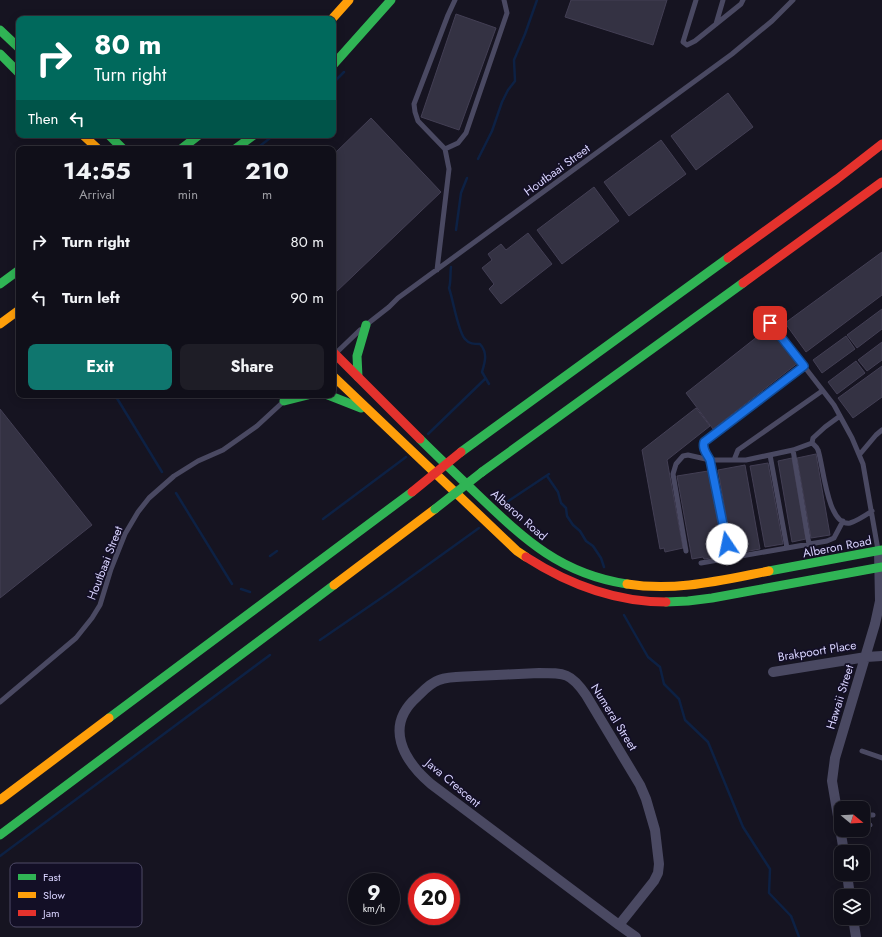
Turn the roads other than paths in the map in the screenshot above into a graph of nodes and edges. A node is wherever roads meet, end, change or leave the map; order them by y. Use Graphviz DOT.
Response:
graph roads {
  1 [pos="349,0"];
  2 [pos="391,0"];
  3 [pos="455,0"];
  4 [pos="504,0"];
  5 [pos="696,0"];
  6 [pos="723,0"];
  7 [pos="743,0"];
  8 [pos="793,0"];
  9 [pos="335,16"];
  10 [pos="716,24"];
  11 [pos="0,30"];
  12 [pos="16,45"];
  13 [pos="0,54"];
  14 [pos="336,62"];
  15 [pos="16,70"];
  16 [pos="86,138"];
  17 [pos="112,138"];
  18 [pos="195,138"];
  19 [pos="250,138"];
  20 [pos="882,144"];
  21 [pos="95,146"];
  22 [pos="120,146"];
  23 [pos="185,146"];
  24 [pos="239,146"];
  25 [pos="445,149"];
  26 [pos="882,182"];
  27 [pos="882,187"];
  28 [pos="863,196"];
  29 [pos="437,270"];
  30 [pos="16,272"];
  31 [pos="0,284"];
  32 [pos="16,312"];
  33 [pos="762,312"];
  34 [pos="0,324"];
  35 [pos="366,325"];
  36 [pos="336,352"];
  37 [pos="336,356"];
  38 [pos="804,366"];
  39 [pos="358,377"];
  40 [pos="336,379"];
  41 [pos="822,391"];
  42 [pos="287,398"];
  43 [pos="335,398"];
  44 [pos="372,413"];
  45 [pos="840,416"];
  46 [pos="882,430"];
  47 [pos="812,442"];
  48 [pos="793,450"];
  49 [pos="860,454"];
  50 [pos="770,455"];
  51 [pos="710,460"];
  52 [pos="734,460"];
  53 [pos="872,511"];
  54 [pos="843,521"];
  55 [pos="810,544"];
  56 [pos="787,548"];
  57 [pos="880,550"];
  58 [pos="686,551"];
  59 [pos="730,558"];
  60 [pos="701,563"];
  61 [pos="880,567"];
  62 [pos="882,656"];
  63 [pos="866,657"];
  64 [pos="773,672"];
  65 [pos="510,675"];
  66 [pos="0,702"];
  67 [pos="862,751"];
  68 [pos="882,758"];
  69 [pos="0,800"];
  70 [pos="836,801"];
  71 [pos="0,837"];
  72 [pos="619,925"];
  73 [pos="854,925"];
  74 [pos="636,937"];
  75 [pos="856,937"];
  1 -- 9 [label="main road"];
  2 -- 14 [label="main road"];
  3 -- 25 [label="lane"];
  4 -- 25 [label="lane"];
  5 -- 10 [label="lane"];
  6 -- 10 [label="lane"];
  7 -- 10 [label="lane"];
  8 -- 29 [label="lane, Houtbaai Street"];
  11 -- 12 [label="main road"];
  13 -- 15 [label="main road"];
  16 -- 21 [label="main road"];
  17 -- 22 [label="main road"];
  18 -- 23 [label="main road"];
  19 -- 24 [label="main road"];
  20 -- 69 [label="main road, bridge"];
  25 -- 29 [label="lane"];
  26 -- 28 [label="main road"];
  27 -- 28 [label="main road"];
  28 -- 71 [label="main road, bridge"];
  29 -- 35 [label="lane, Houtbaai Street"];
  30 -- 31 [label="main road"];
  32 -- 34 [label="main road"];
  33 -- 38 [label="lane"];
  35 -- 36 [label="lane, Houtbaai Street"];
  35 -- 39 [label="main road"];
  37 -- 39 [label="main road, Alberon Road"];
  38 -- 41 [label="lane"];
  38 -- 51 [label="lane"];
  39 -- 57 [label="main road, Alberon Road"];
  40 -- 44 [label="main road"];
  41 -- 45 [label="lane"];
  41 -- 52 [label="lane"];
  42 -- 66 [label="lane, Houtbaai Street"];
  43 -- 44 [label="main road"];
  44 -- 61 [label="main road"];
  45 -- 47 [label="lane"];
  45 -- 49 [label="lane"];
  46 -- 49 [label="lane"];
  47 -- 48 [label="lane"];
  47 -- 54 [label="lane"];
  48 -- 50 [label="lane"];
  48 -- 55 [label="lane"];
  49 -- 53 [label="lane"];
  50 -- 52 [label="lane"];
  50 -- 56 [label="lane"];
  51 -- 52 [label="lane"];
  51 -- 58 [label="lane"];
  51 -- 59 [label="lane"];
  53 -- 54 [label="lane"];
  53 -- 57 [label="lane"];
  54 -- 55 [label="lane"];
  55 -- 56 [label="lane"];
  56 -- 59 [label="lane"];
  57 -- 61 [label="street, Hawaii Street"];
  59 -- 60 [label="lane"];
  61 -- 63 [label="street, Hawaii Street"];
  62 -- 63 [label="street"];
  63 -- 64 [label="street, Brakpoort Place"];
  63 -- 70 [label="street, Hawaii Street"];
  65 -- 72 [label="street, Numeral Street"];
  65 -- 72 [label="street, Java Crescent"];
  67 -- 68 [label="lane"];
  72 -- 74 [label="street, Java Crescent"];
  73 -- 75 [label="street"];
}
